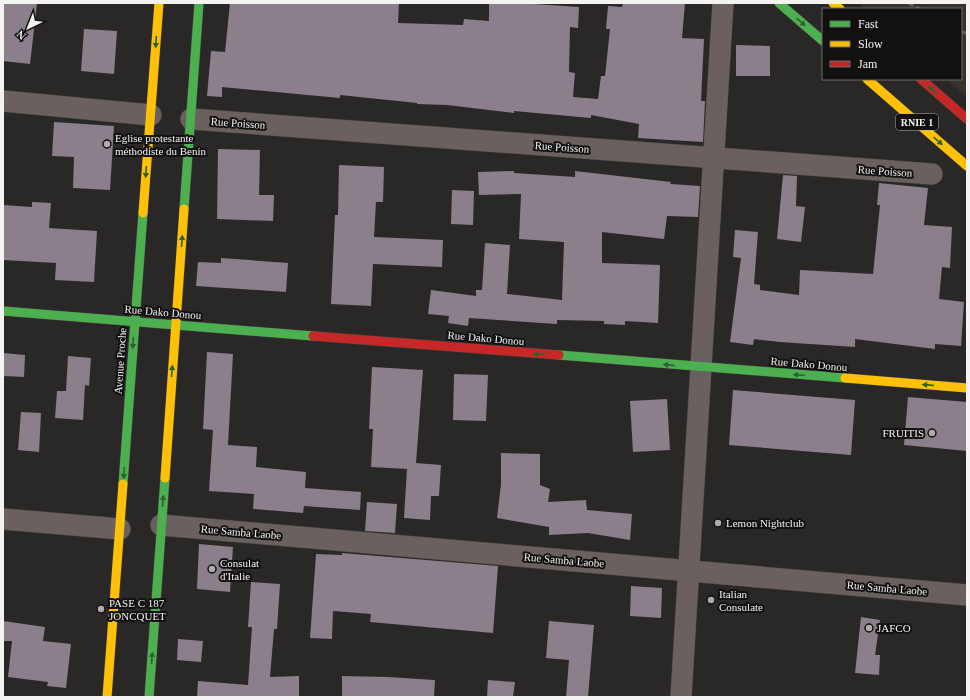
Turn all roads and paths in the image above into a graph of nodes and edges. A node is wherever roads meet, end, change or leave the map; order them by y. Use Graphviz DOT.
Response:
graph roads {
  1 [pos="159,3"];
  2 [pos="199,3"];
  3 [pos="723,3"];
  4 [pos="779,3"];
  5 [pos="822,40"];
  6 [pos="868,80"];
  7 [pos="922,80"];
  8 [pos="3,101"];
  9 [pos="151,115"];
  10 [pos="191,119"];
  11 [pos="967,119"];
  12 [pos="714,158"];
  13 [pos="967,166"];
  14 [pos="932,174"];
  15 [pos="3,311"];
  16 [pos="135,322"];
  17 [pos="176,325"];
  18 [pos="701,367"];
  19 [pos="967,388"];
  20 [pos="3,519"];
  21 [pos="161,525"];
  22 [pos="120,529"];
  23 [pos="689,571"];
  24 [pos="967,595"];
  25 [pos="107,697"];
  26 [pos="149,697"];
  27 [pos="681,697"];
  1 -- 9 [label="main road, Avenue Proche, one-way"];
  2 -- 10 [label="main road"];
  3 -- 12 [label="street"];
  4 -- 5 [label="main road, one-way"];
  6 -- 13 [label="main road, RNIE 1, one-way"];
  11 -- 7 [label="main road, RNIE 1, one-way"];
  8 -- 9 [label="street"];
  9 -- 16 [label="main road, Avenue Proche, one-way"];
  10 -- 12 [label="street, Rue Poisson"];
  17 -- 10 [label="main road, one-way"];
  12 -- 14 [label="street, Rue Poisson"];
  12 -- 18 [label="street"];
  15 -- 16 [label="main road, Rue Dako Donou"];
  16 -- 17 [label="main road, Rue Dako Donou"];
  16 -- 22 [label="main road, Avenue Proche, one-way"];
  18 -- 17 [label="main road, Rue Dako Donou, one-way"];
  21 -- 17 [label="main road, one-way"];
  19 -- 18 [label="main road, Rue Dako Donou, one-way"];
  18 -- 23 [label="street"];
  20 -- 22 [label="street"];
  21 -- 23 [label="street, Rue Samba Laobe"];
  26 -- 21 [label="main road, one-way"];
  22 -- 25 [label="main road, Avenue Proche"];
  23 -- 24 [label="street, Rue Samba Laobe"];
  23 -- 27 [label="street"];
}
